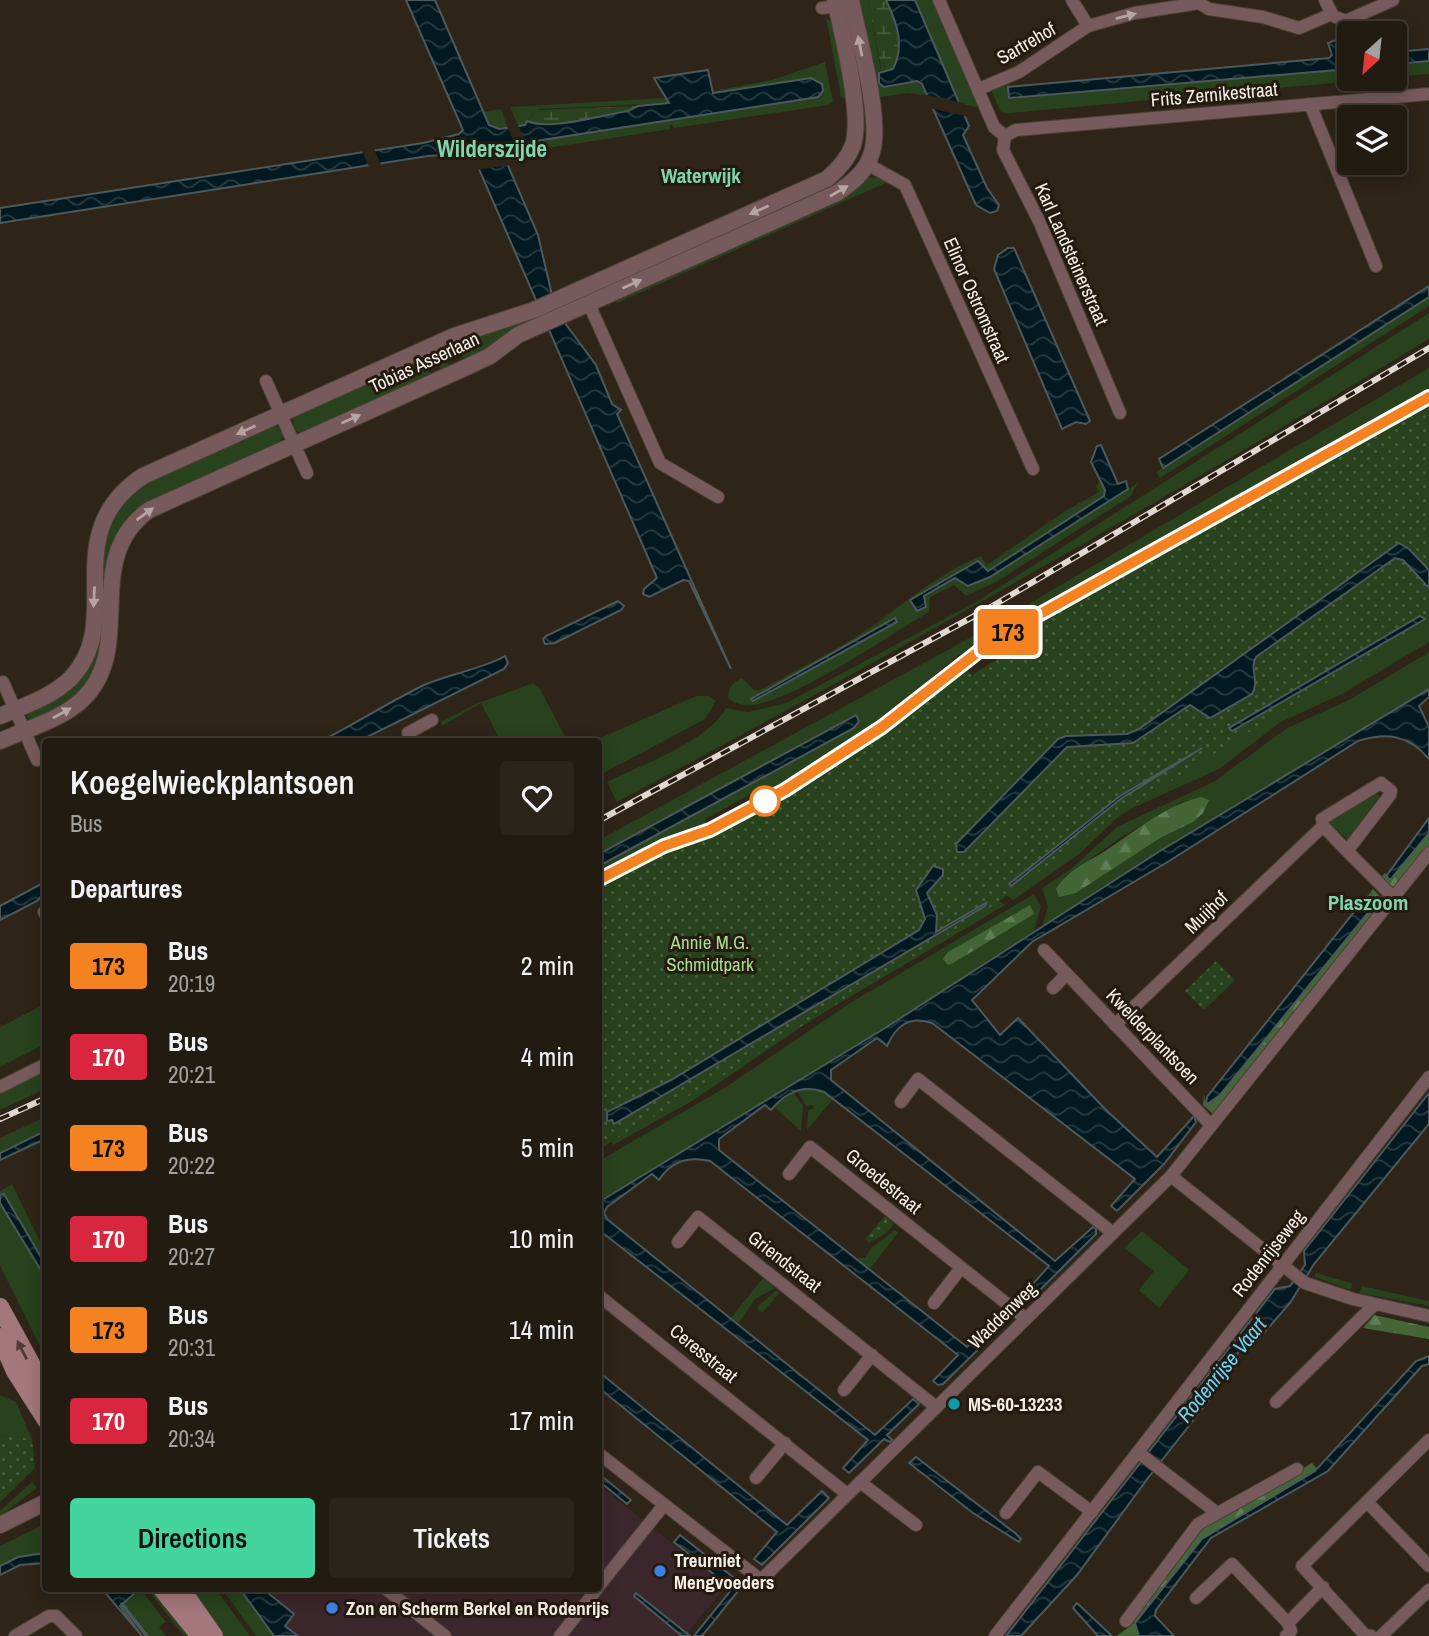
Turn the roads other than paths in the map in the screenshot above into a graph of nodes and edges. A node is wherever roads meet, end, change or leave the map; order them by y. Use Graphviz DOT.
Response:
graph roads {
  1 [pos="939,0"];
  2 [pos="1072,0"];
  3 [pos="1325,0"];
  4 [pos="1393,0"];
  5 [pos="1199,2"];
  6 [pos="839,4"];
  7 [pos="1332,14"];
  8 [pos="1088,26"];
  9 [pos="979,89"];
  10 [pos="1429,94"];
  11 [pos="1310,104"];
  12 [pos="1004,135"];
  13 [pos="867,164"];
  14 [pos="1376,266"];
  15 [pos="589,304"];
  16 [pos="566,305"];
  17 [pos="538,318"];
  18 [pos="266,381"];
  19 [pos="1120,413"];
  20 [pos="281,415"];
  21 [pos="294,444"];
  22 [pos="1033,470"];
  23 [pos="307,473"];
  24 [pos="718,497"];
  25 [pos="3,682"];
  26 [pos="8,713"];
  27 [pos="432,720"];
  28 [pos="24,730"];
  29 [pos="410,738"];
  30 [pos="0,741"];
  31 [pos="37,760"];
  32 [pos="1323,826"];
  33 [pos="1348,851"];
  34 [pos="1429,853"];
  35 [pos="1393,897"];
  36 [pos="1044,950"];
  37 [pos="1066,975"];
  38 [pos="1052,988"];
  39 [pos="1115,1025"];
  40 [pos="42,1066"];
  41 [pos="1429,1077"];
  42 [pos="0,1087"];
  43 [pos="901,1102"];
  44 [pos="1211,1125"];
  45 [pos="789,1174"];
  46 [pos="1171,1176"];
  47 [pos="1113,1233"];
  48 [pos="678,1242"];
  49 [pos="1283,1266"];
  50 [pos="961,1268"];
  51 [pos="602,1298"];
  52 [pos="934,1303"];
  53 [pos="1374,1305"];
  54 [pos="0,1307"];
  55 [pos="1429,1316"];
  56 [pos="1026,1319"];
  57 [pos="0,1337"];
  58 [pos="872,1355"];
  59 [pos="42,1384"];
  60 [pos="844,1390"];
  61 [pos="1276,1402"];
  62 [pos="936,1407"];
  63 [pos="42,1414"];
  64 [pos="1429,1440"];
  65 [pos="785,1443"];
  66 [pos="1141,1454"];
  67 [pos="602,1456"];
  68 [pos="1297,1469"];
  69 [pos="756,1478"];
  70 [pos="860,1482"];
  71 [pos="42,1493"];
  72 [pos="847,1494"];
  73 [pos="1368,1503"];
  74 [pos="42,1504"];
  75 [pos="664,1505"];
  76 [pos="22,1512"];
  77 [pos="1092,1512"];
  78 [pos="1006,1513"];
  79 [pos="1217,1514"];
  80 [pos="0,1525"];
  81 [pos="916,1525"];
  82 [pos="1429,1566"];
  83 [pos="602,1583"];
  84 [pos="1323,1587"];
  85 [pos="1429,1590"];
  86 [pos="164,1592"];
  87 [pos="183,1592"];
  88 [pos="390,1592"];
  89 [pos="595,1592"];
  90 [pos="1196,1598"];
  91 [pos="1126,1621"];
  92 [pos="1287,1629"];
  93 [pos="15,1636"];
  94 [pos="76,1636"];
  95 [pos="200,1636"];
  96 [pos="214,1636"];
  97 [pos="445,1636"];
  98 [pos="560,1636"];
  99 [pos="995,1636"];
  100 [pos="1371,1636"];
  101 [pos="1381,1636"];
  1 -- 9 [label="street, Karl Landsteinerstraat"];
  2 -- 8 [label="street"];
  3 -- 7 [label="street"];
  4 -- 7 [label="street"];
  5 -- 7 [label="street, Sartrehof"];
  8 -- 5 [label="street, Sartrehof, one-way"];
  13 -- 6 [label="street, Tobias Asserlaan, one-way"];
  6 -- 16 [label="street, Tobias Asserlaan, one-way"];
  8 -- 9 [label="street, Sartrehof"];
  9 -- 12 [label="street, Karl Landsteinerstraat"];
  10 -- 11 [label="street, Frits Zernikestraat"];
  11 -- 12 [label="street, Frits Zernikestraat"];
  11 -- 14 [label="street"];
  12 -- 19 [label="street, Karl Landsteinerstraat"];
  15 -- 13 [label="street, Tobias Asserlaan, one-way"];
  13 -- 22 [label="street, Elinor Ostromstraat"];
  15 -- 16 [label="street, Tobias Asserlaan"];
  15 -- 24 [label="street"];
  16 -- 17 [label="street, Tobias Asserlaan"];
  17 -- 20 [label="street, Tobias Asserlaan"];
  21 -- 17 [label="street, Tobias Asserlaan, one-way"];
  18 -- 20 [label="street"];
  20 -- 21 [label="street"];
  20 -- 26 [label="street, Tobias Asserlaan, one-way"];
  21 -- 23 [label="street"];
  28 -- 21 [label="street, Tobias Asserlaan, one-way"];
  25 -- 26 [label="street"];
  26 -- 28 [label="street"];
  27 -- 29 [label="street"];
  28 -- 30 [label="street, Tobias Asserlaan"];
  28 -- 31 [label="street"];
  32 -- 33 [label="street"];
  32 -- 33 [label="street, Muijhof"];
  32 -- 39 [label="street, Muijhof"];
  33 -- 35 [label="street"];
  34 -- 35 [label="street, Waddenweg"];
  35 -- 44 [label="street, Waddenweg"];
  36 -- 37 [label="street, Kwelderplantsoen"];
  37 -- 38 [label="street"];
  37 -- 39 [label="street, Kwelderplantsoen"];
  39 -- 44 [label="street, Kwelderplantsoen"];
  40 -- 42 [label="street"];
  41 -- 49 [label="street, Rodenrijseweg"];
  43 -- 47 [label="street"];
  44 -- 46 [label="street, Waddenweg"];
  45 -- 50 [label="street, Groedestraat"];
  46 -- 47 [label="street, Waddenweg"];
  46 -- 49 [label="street"];
  47 -- 56 [label="street, Waddenweg"];
  48 -- 58 [label="street, Griendstraat"];
  49 -- 53 [label="street"];
  49 -- 66 [label="street, Rodenrijseweg"];
  50 -- 52 [label="street"];
  50 -- 56 [label="street, Groedestraat"];
  51 -- 65 [label="street, Ceresstraat"];
  53 -- 55 [label="street"];
  53 -- 61 [label="street"];
  59 -- 54 [label="main road, one-way"];
  56 -- 62 [label="street, Waddenweg"];
  57 -- 63 [label="main road"];
  58 -- 60 [label="street"];
  58 -- 62 [label="street, Griendstraat"];
  62 -- 70 [label="street, Waddenweg"];
  64 -- 73 [label="street"];
  65 -- 69 [label="street"];
  65 -- 72 [label="street, Ceresstraat"];
  66 -- 77 [label="street, Rodenrijseweg"];
  66 -- 79 [label="street"];
  67 -- 75 [label="street"];
  68 -- 79 [label="street"];
  70 -- 72 [label="street, Waddenweg"];
  70 -- 81 [label="street"];
  71 -- 76 [label="street"];
  72 -- 75 [label="street, Waddenweg"];
  73 -- 82 [label="street"];
  73 -- 84 [label="street"];
  74 -- 76 [label="street"];
  75 -- 83 [label="street"];
  76 -- 80 [label="street"];
  77 -- 78 [label="street"];
  77 -- 99 [label="street, Rodenrijseweg"];
  79 -- 91 [label="street"];
  84 -- 92 [label="street"];
  84 -- 100 [label="street"];
  85 -- 101 [label="street"];
  86 -- 95 [label="main road"];
  87 -- 96 [label="main road"];
  88 -- 97 [label="street"];
  89 -- 98 [label="street"];
  90 -- 92 [label="street"];
  93 -- 94 [label="street"];
}
